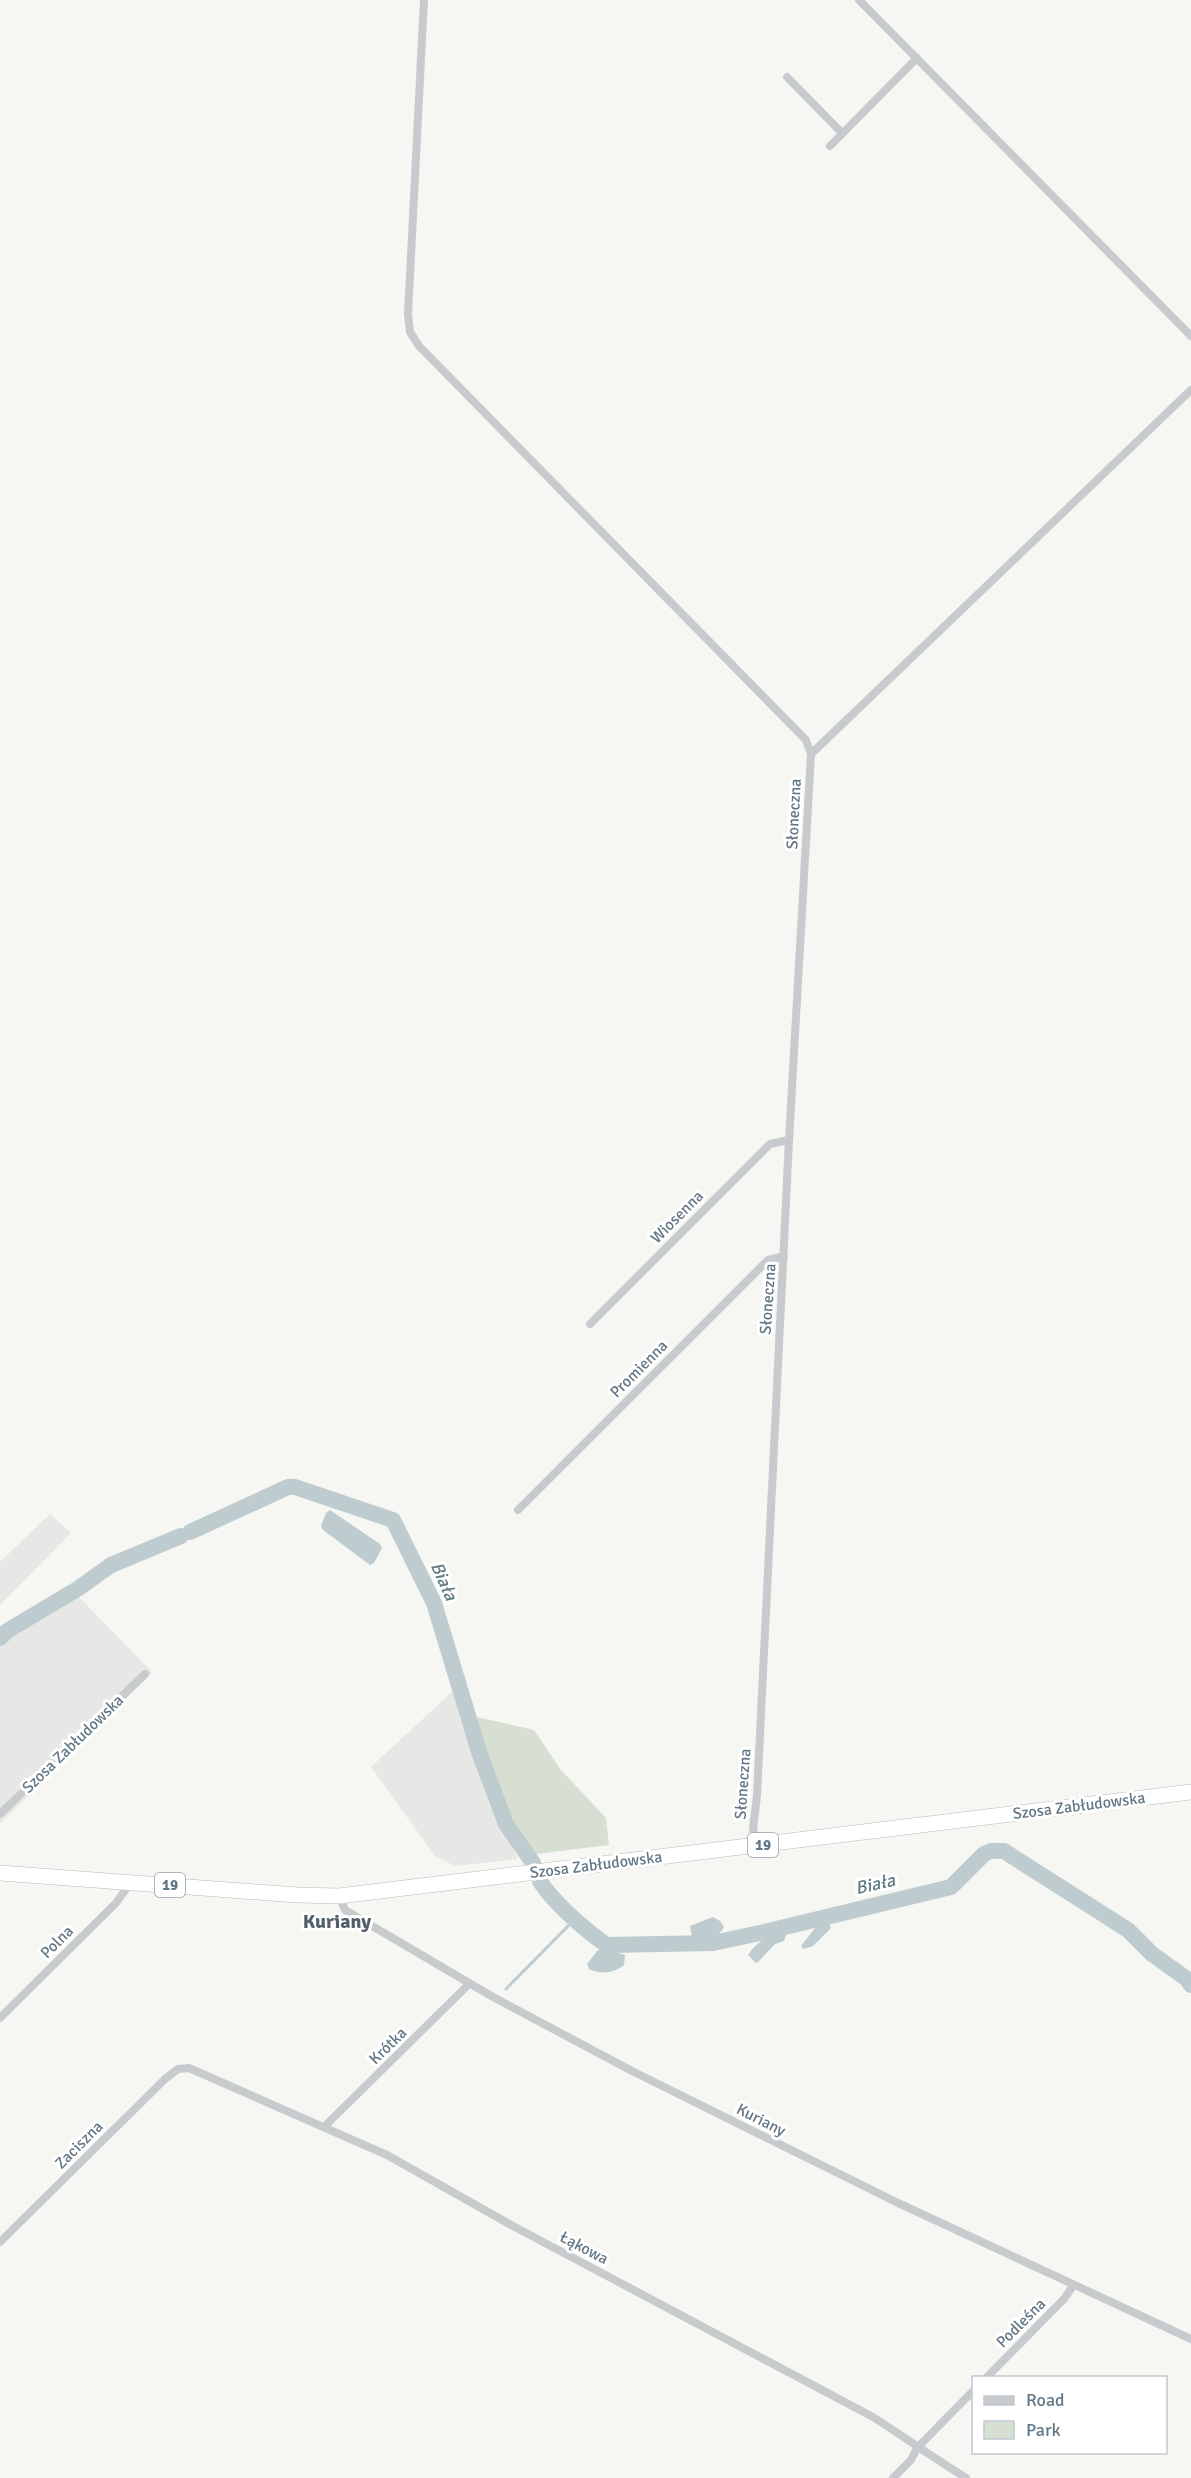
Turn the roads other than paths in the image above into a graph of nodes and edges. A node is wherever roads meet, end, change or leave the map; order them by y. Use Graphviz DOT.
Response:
graph roads {
  1 [pos="424,0"];
  2 [pos="859,0"];
  3 [pos="917,58"];
  4 [pos="788,77"];
  5 [pos="842,133"];
  6 [pos="830,146"];
  7 [pos="1191,336"];
  8 [pos="1191,390"];
  9 [pos="810,753"];
  10 [pos="789,1140"];
  11 [pos="784,1256"];
  12 [pos="590,1324"];
  13 [pos="518,1510"];
  14 [pos="145,1674"];
  15 [pos="1191,1792"];
  16 [pos="0,1814"];
  17 [pos="756,1845"];
  18 [pos="0,1873"];
  19 [pos="126,1882"];
  20 [pos="339,1896"];
  21 [pos="469,1984"];
  22 [pos="0,2018"];
  23 [pos="178,2069"];
  24 [pos="324,2127"];
  25 [pos="0,2242"];
  26 [pos="1073,2286"];
  27 [pos="1191,2339"];
  28 [pos="988,2376"];
  29 [pos="972,2392"];
  30 [pos="917,2448"];
  31 [pos="893,2478"];
  32 [pos="966,2478"];
  1 -- 9 [label="street"];
  2 -- 3 [label="street"];
  3 -- 5 [label="street"];
  3 -- 7 [label="street"];
  4 -- 5 [label="street"];
  5 -- 6 [label="street"];
  8 -- 9 [label="street"];
  9 -- 10 [label="street, Słoneczna"];
  10 -- 11 [label="street, Słoneczna"];
  10 -- 12 [label="street, Wiosenna"];
  11 -- 13 [label="street, Promienna"];
  11 -- 17 [label="street, Słoneczna"];
  14 -- 16 [label="street, Szosa Zabłudowska"];
  15 -- 17 [label="highway, Szosa Zabłudowska / 19"];
  17 -- 20 [label="highway, Szosa Zabłudowska / 19"];
  18 -- 19 [label="highway, Szosa Zabłudowska / 19"];
  19 -- 20 [label="highway, Szosa Zabłudowska / 19"];
  19 -- 22 [label="street, Polna"];
  20 -- 21 [label="street, Kuriany"];
  21 -- 24 [label="street, Krótka"];
  21 -- 26 [label="street, Kuriany"];
  23 -- 24 [label="street, Łąkowa"];
  23 -- 25 [label="street, Zaciszna"];
  24 -- 30 [label="street, Łąkowa"];
  26 -- 27 [label="street, Kuriany"];
  26 -- 28 [label="street, Podleśna"];
  29 -- 30 [label="street"];
  30 -- 31 [label="street"];
  30 -- 32 [label="street, Łąkowa"];
}
